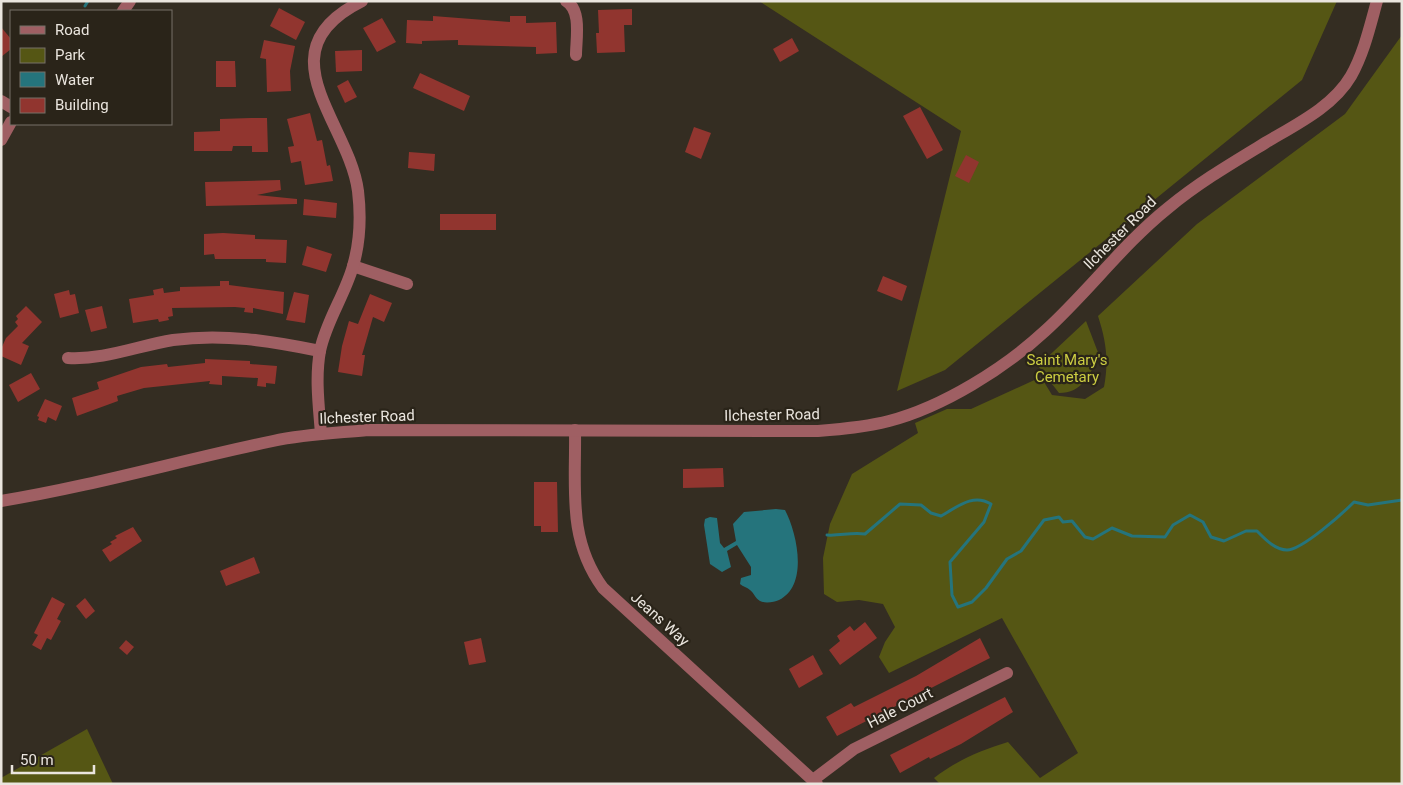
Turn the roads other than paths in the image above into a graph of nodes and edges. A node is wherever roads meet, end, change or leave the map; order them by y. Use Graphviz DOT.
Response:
graph roads {
  1 [pos="362,1"];
  2 [pos="566,1"];
  3 [pos="1377,1"];
  4 [pos="576,55"];
  5 [pos="10,124"];
  6 [pos="1,140"];
  7 [pos="353,266"];
  8 [pos="407,284"];
  9 [pos="320,351"];
  10 [pos="68,358"];
  11 [pos="575,430"];
  12 [pos="321,434"];
  13 [pos="1,501"];
  14 [pos="1007,673"];
  15 [pos="815,782"];
  1 -- 7 [label="street"];
  2 -- 4 [label="street"];
  3 -- 11 [label="street, Ilchester Road"];
  5 -- 6 [label="street"];
  7 -- 8 [label="street"];
  7 -- 9 [label="street"];
  9 -- 10 [label="street"];
  9 -- 12 [label="street"];
  11 -- 12 [label="street, Ilchester Road"];
  11 -- 15 [label="street, Jeans Way"];
  12 -- 13 [label="street, Ilchester Road"];
  14 -- 15 [label="street, Hale Court"];
}
